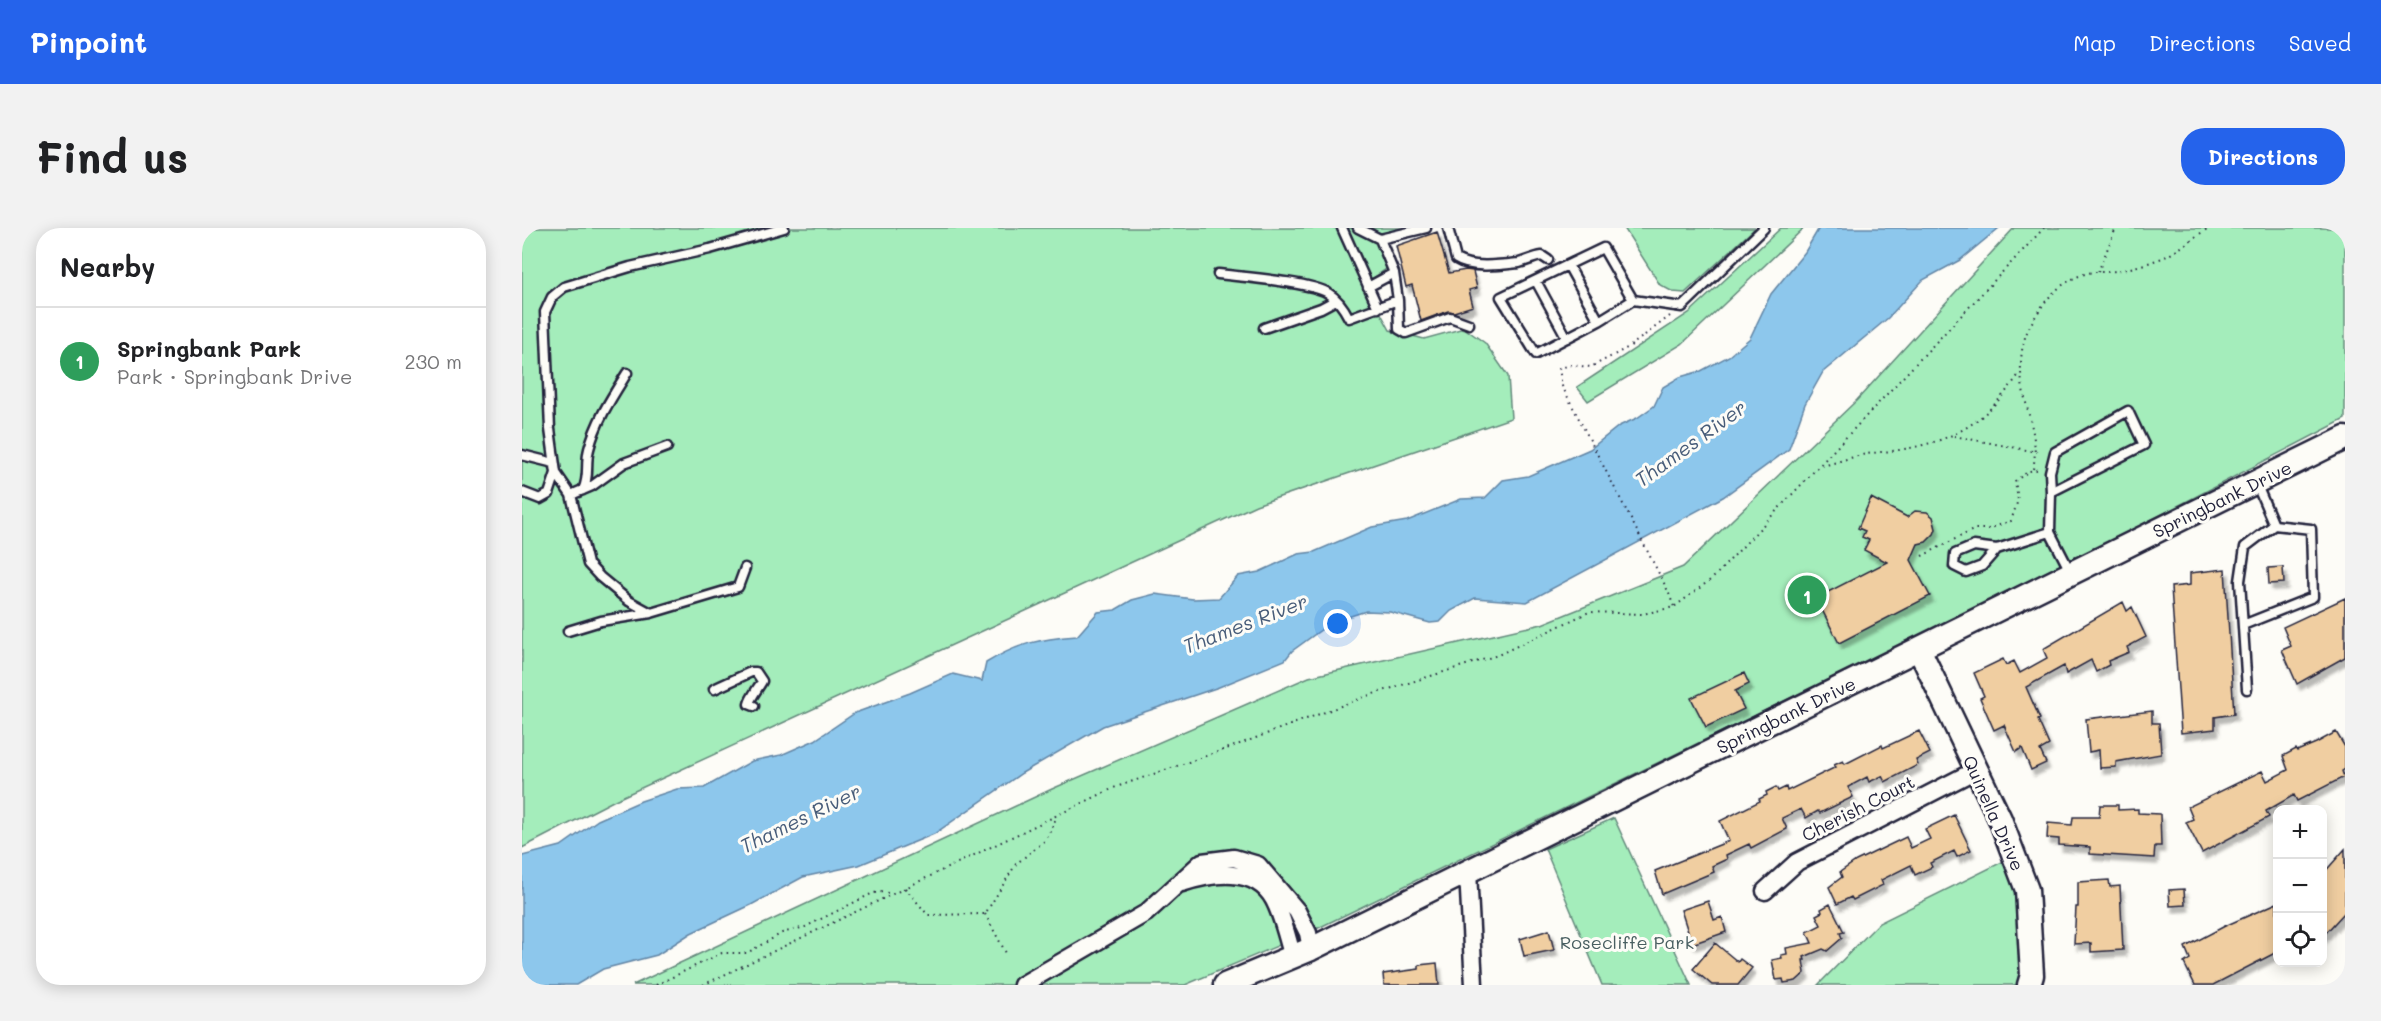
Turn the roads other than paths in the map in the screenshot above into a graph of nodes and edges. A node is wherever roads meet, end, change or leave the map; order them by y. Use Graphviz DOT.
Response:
graph roads {
  1 [pos="784,228"];
  2 [pos="1342,228"];
  3 [pos="1358,228"];
  4 [pos="1426,228"];
  5 [pos="1448,228"];
  6 [pos="1764,228"];
  7 [pos="1380,239"];
  8 [pos="1548,260"];
  9 [pos="1568,265"];
  10 [pos="1394,273"];
  11 [pos="1218,274"];
  12 [pos="1536,281"];
  13 [pos="1368,287"];
  14 [pos="1336,300"];
  15 [pos="1398,300"];
  16 [pos="1633,300"];
  17 [pos="1378,308"];
  18 [pos="1599,321"];
  19 [pos="1470,324"];
  20 [pos="1264,328"];
  21 [pos="1567,338"];
  22 [pos="627,373"];
  23 [pos="2345,438"];
  24 [pos="667,447"];
  25 [pos="522,455"];
  26 [pos="554,463"];
  27 [pos="556,474"];
  28 [pos="2255,482"];
  29 [pos="583,490"];
  30 [pos="522,492"];
  31 [pos="2051,492"];
  32 [pos="571,495"];
  33 [pos="2274,525"];
  34 [pos="2050,532"];
  35 [pos="1997,549"];
  36 [pos="745,568"];
  37 [pos="2071,574"];
  38 [pos="651,613"];
  39 [pos="2243,625"];
  40 [pos="568,631"];
  41 [pos="1918,649"];
  42 [pos="714,689"];
  43 [pos="2247,689"];
  44 [pos="754,706"];
  45 [pos="1976,770"];
  46 [pos="1468,872"];
  47 [pos="1765,891"];
  48 [pos="1302,953"];
  49 [pos="1022,985"];
  50 [pos="1225,985"];
  51 [pos="1474,985"];
  52 [pos="2029,985"];
  1 -- 26 [label="lane"];
  2 -- 13 [label="lane"];
  3 -- 7 [label="lane"];
  4 -- 7 [label="lane"];
  5 -- 8 [label="lane"];
  6 -- 16 [label="lane"];
  7 -- 10 [label="lane"];
  9 -- 12 [label="lane"];
  9 -- 16 [label="lane"];
  9 -- 18 [label="lane"];
  10 -- 13 [label="lane"];
  10 -- 15 [label="lane"];
  11 -- 14 [label="lane"];
  12 -- 21 [label="lane"];
  12 -- 21 [label="lane"];
  13 -- 17 [label="lane"];
  14 -- 17 [label="lane"];
  14 -- 20 [label="lane"];
  15 -- 17 [label="lane"];
  15 -- 19 [label="lane"];
  16 -- 18 [label="lane"];
  18 -- 21 [label="lane"];
  22 -- 29 [label="lane"];
  23 -- 28 [label="main road, Springbank Drive"];
  24 -- 29 [label="lane"];
  25 -- 26 [label="lane"];
  26 -- 27 [label="lane"];
  27 -- 30 [label="lane"];
  27 -- 32 [label="lane"];
  28 -- 33 [label="lane"];
  28 -- 37 [label="main road, Springbank Drive"];
  29 -- 32 [label="lane"];
  31 -- 31 [label="lane"];
  31 -- 34 [label="lane"];
  32 -- 38 [label="lane"];
  33 -- 39 [label="lane"];
  33 -- 39 [label="lane"];
  34 -- 35 [label="lane"];
  34 -- 37 [label="lane"];
  35 -- 35 [label="lane"];
  36 -- 38 [label="lane"];
  37 -- 41 [label="main road, Springbank Drive"];
  38 -- 40 [label="lane"];
  39 -- 43 [label="lane"];
  41 -- 45 [label="main road, Quinella Drive"];
  41 -- 46 [label="main road, Springbank Drive"];
  42 -- 44 [label="lane"];
  45 -- 47 [label="street, Cherish Court"];
  45 -- 52 [label="main road, Quinella Drive"];
  46 -- 48 [label="main road, Springbank Drive"];
  46 -- 51 [label="street"];
  48 -- 49 [label="street"];
  48 -- 50 [label="main road, Springbank Drive"];
}
